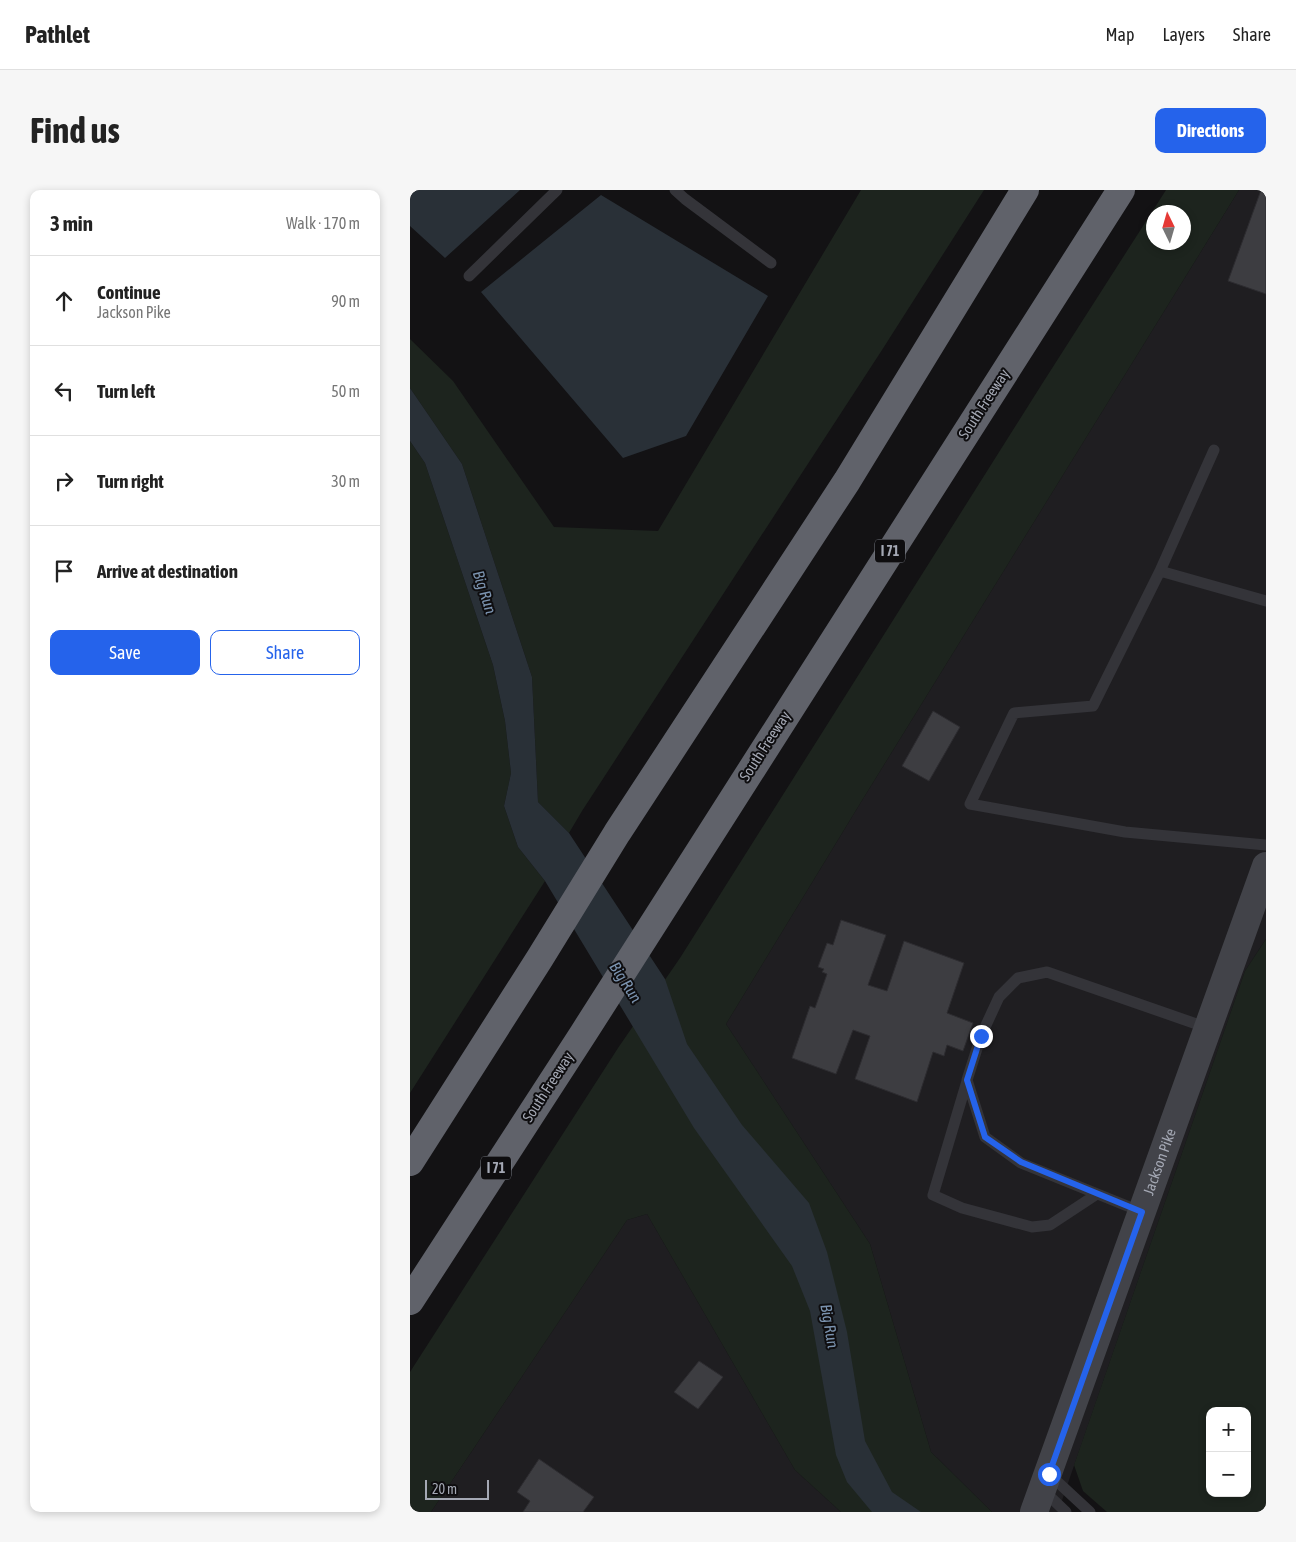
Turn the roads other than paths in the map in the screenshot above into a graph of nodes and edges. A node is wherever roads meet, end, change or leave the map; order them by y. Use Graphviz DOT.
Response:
graph roads {
  1 [pos="557,190"];
  2 [pos="675,190"];
  3 [pos="1025,190"];
  4 [pos="1121,190"];
  5 [pos="771,263"];
  6 [pos="469,276"];
  7 [pos="1214,450"];
  8 [pos="1160,571"];
  9 [pos="1266,601"];
  10 [pos="1266,845"];
  11 [pos="1266,866"];
  12 [pos="1208,1028"];
  13 [pos="967,1080"];
  14 [pos="410,1162"];
  15 [pos="1097,1194"];
  16 [pos="1142,1212"];
  17 [pos="410,1301"];
  18 [pos="1042,1492"];
  19 [pos="1066,1512"];
  20 [pos="1090,1512"];
  1 -- 6 [label="lane"];
  2 -- 5 [label="lane"];
  3 -- 14 [label="highway"];
  4 -- 17 [label="highway, South Freeway / I 71"];
  7 -- 8 [label="lane"];
  8 -- 9 [label="lane"];
  8 -- 10 [label="lane"];
  11 -- 12 [label="main road, Jackson Pike"];
  12 -- 13 [label="lane"];
  12 -- 16 [label="main road, Jackson Pike"];
  13 -- 15 [label="lane"];
  13 -- 15 [label="lane"];
  15 -- 16 [label="lane"];
  16 -- 18 [label="main road, Jackson Pike"];
  18 -- 19 [label="lane"];
  18 -- 20 [label="lane"];
}
